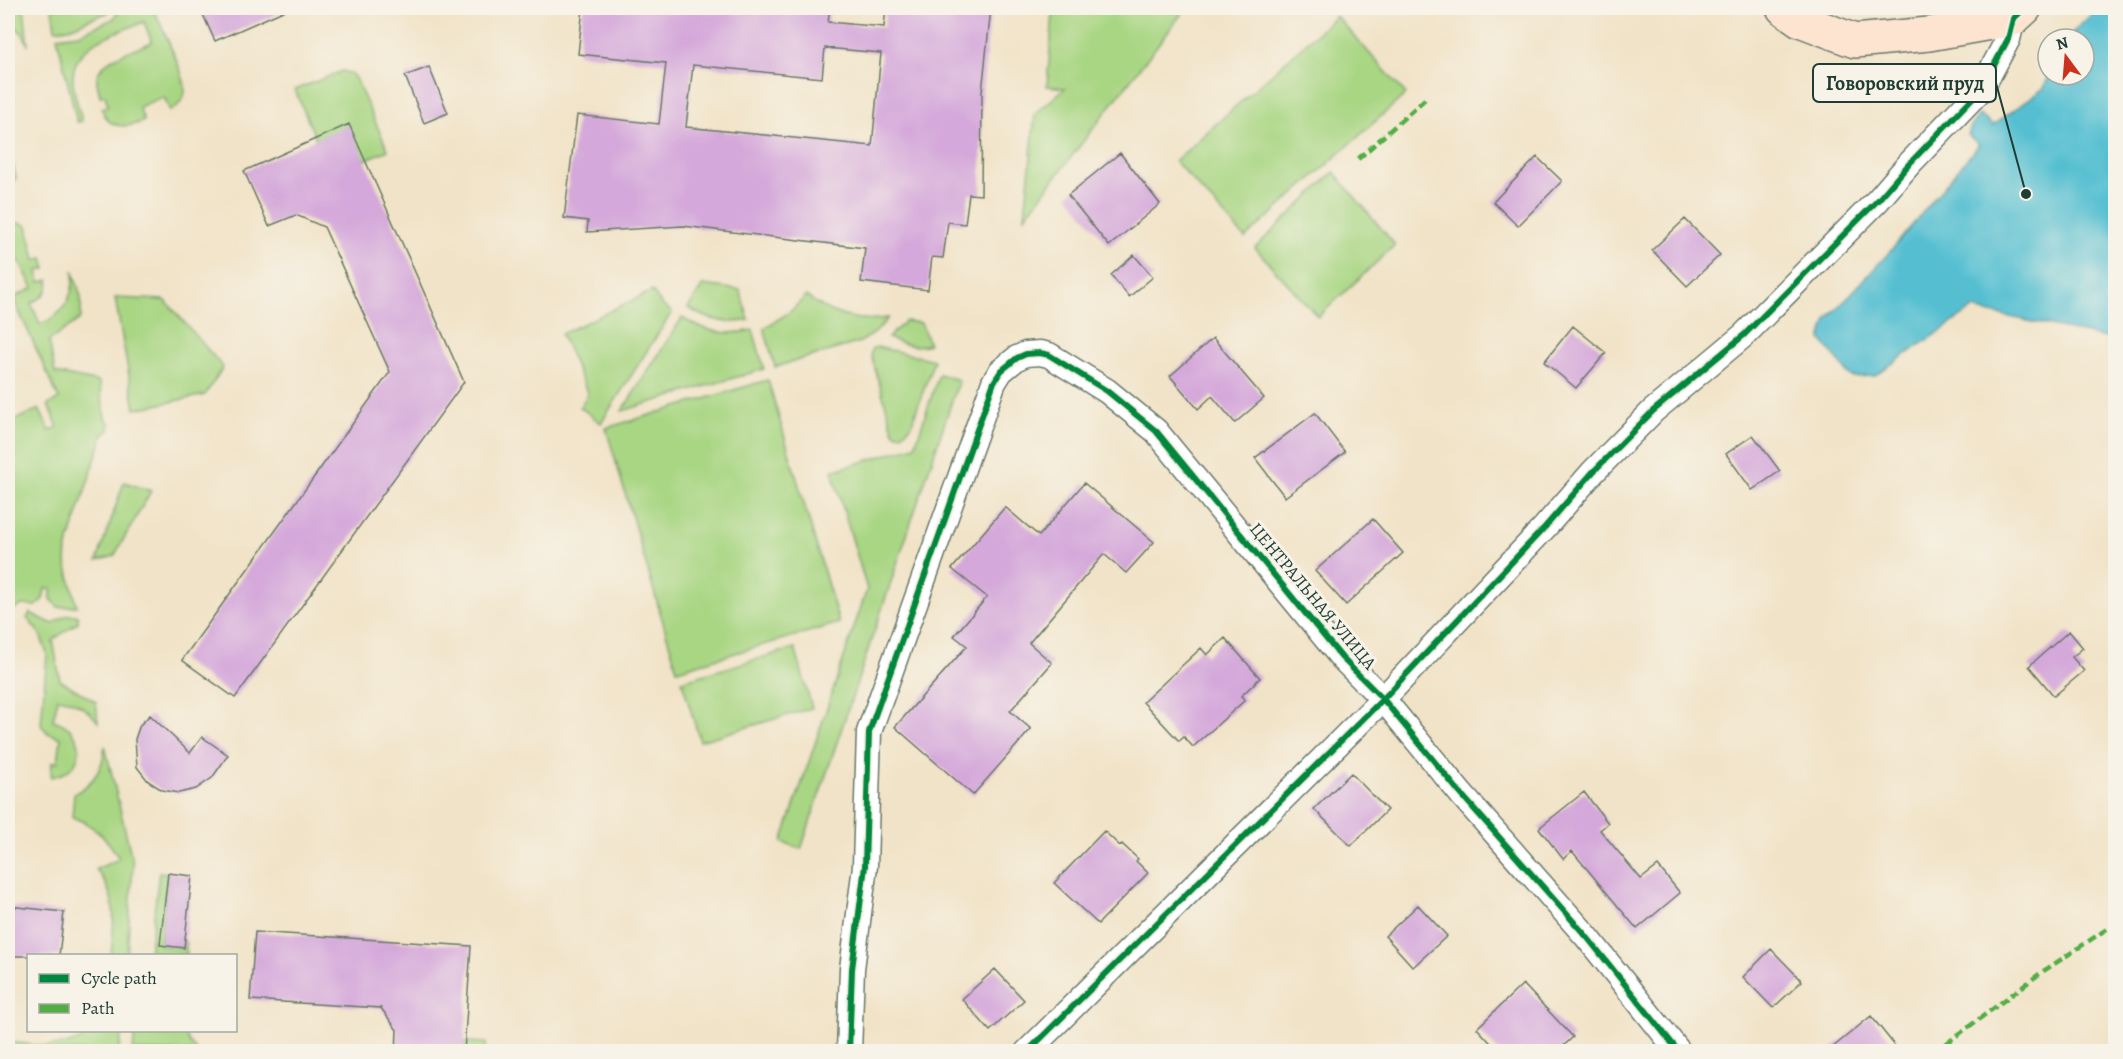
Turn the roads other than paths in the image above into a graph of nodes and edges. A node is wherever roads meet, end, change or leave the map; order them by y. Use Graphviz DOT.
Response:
graph roads {
  1 [pos="1783,8"];
  2 [pos="2019,13"];
  3 [pos="1383,699"];
  4 [pos="849,1052"];
  5 [pos="1027,1052"];
  6 [pos="1679,1052"];
  1 -- 2 [label="street"];
  2 -- 3 [label="street"];
  3 -- 4 [label="street, ЦЕНТРАЛЬНАЯ УЛИЦА"];
  3 -- 5 [label="street"];
  3 -- 6 [label="street, ЦЕНТРАЛЬНАЯ УЛИЦА"];
}
